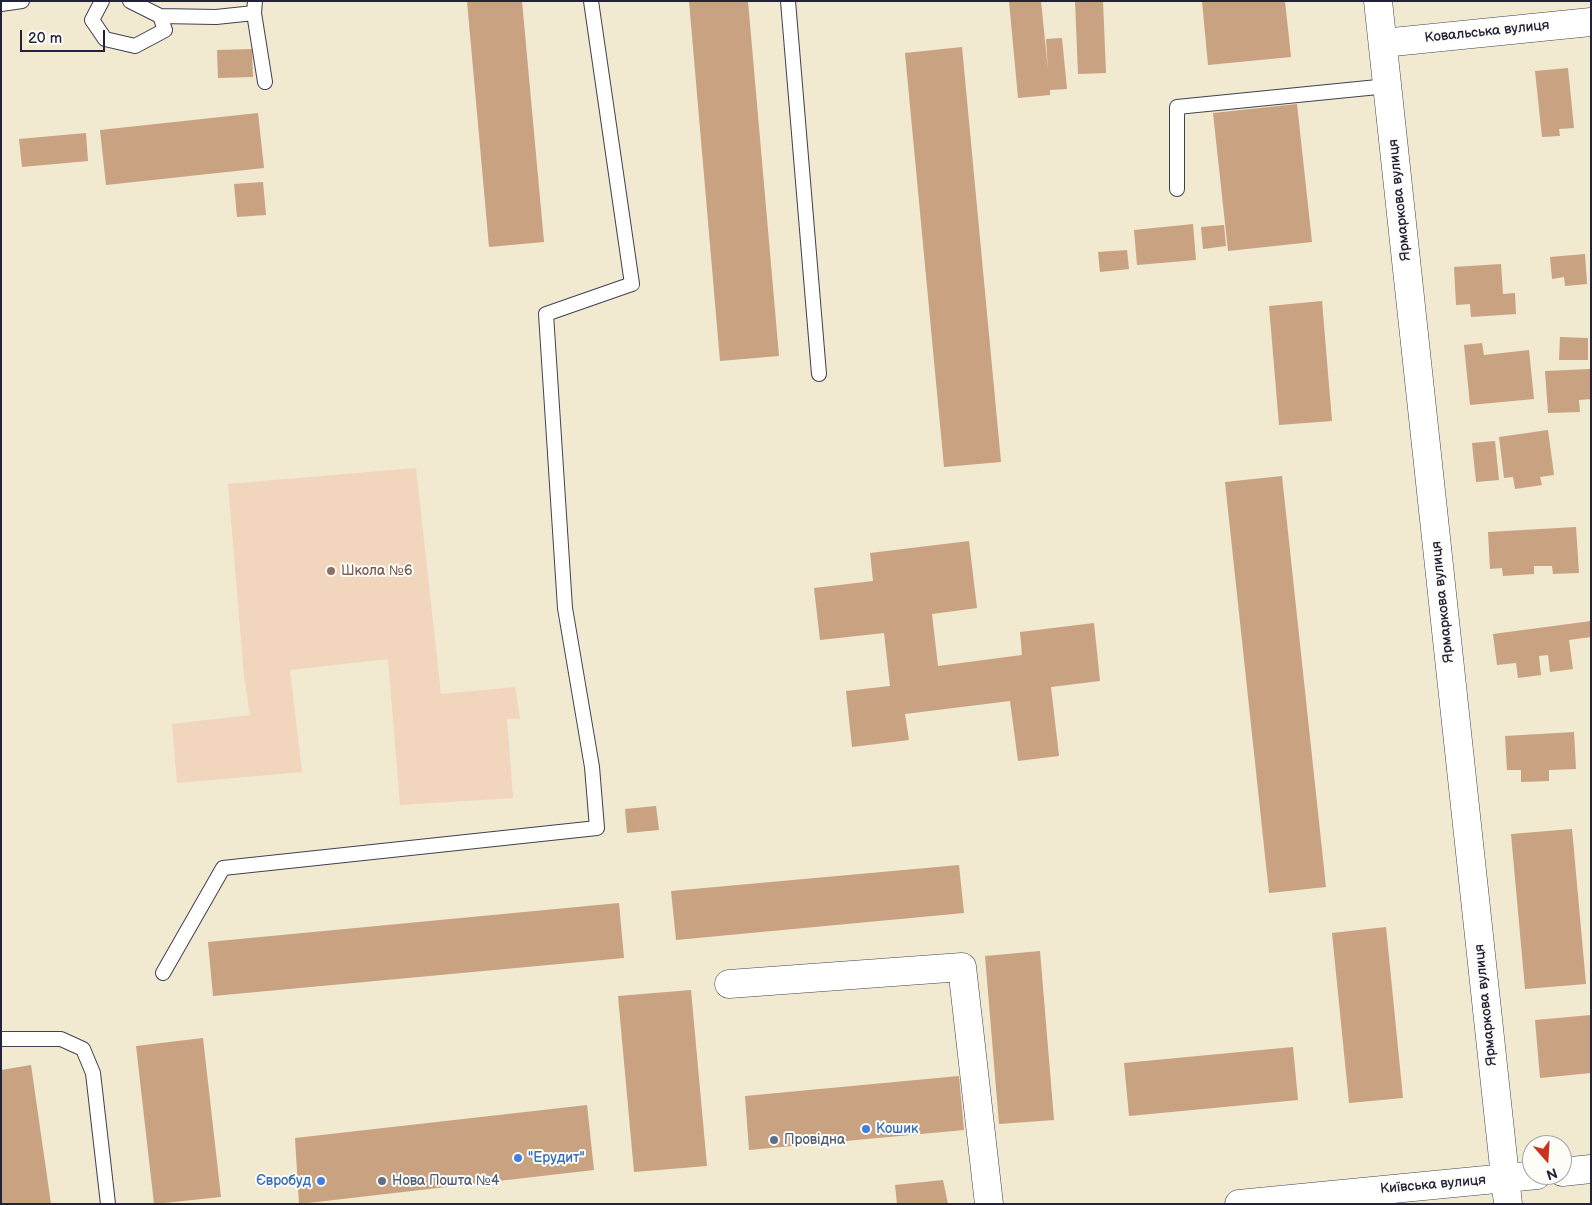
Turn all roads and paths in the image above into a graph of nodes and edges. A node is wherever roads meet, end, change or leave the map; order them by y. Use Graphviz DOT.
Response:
graph roads {
  1 [pos="22,1"];
  2 [pos="102,1"];
  3 [pos="130,1"];
  4 [pos="591,1"];
  5 [pos="788,1"];
  6 [pos="1378,1"];
  7 [pos="1,4"];
  8 [pos="255,7"];
  9 [pos="160,16"];
  10 [pos="1591,22"];
  11 [pos="1383,42"];
  12 [pos="265,82"];
  13 [pos="1388,86"];
  14 [pos="1178,188"];
  15 [pos="819,374"];
  16 [pos="163,973"];
  17 [pos="729,984"];
  18 [pos="1,1039"];
  19 [pos="1591,1170"];
  20 [pos="1572,1171"];
  21 [pos="1522,1185"];
  22 [pos="1505,1196"];
  23 [pos="1354,1198"];
  24 [pos="108,1204"];
  25 [pos="989,1204"];
  26 [pos="1239,1204"];
  1 -- 7 [label="lane"];
  2 -- 9 [label="lane"];
  3 -- 9 [label="lane"];
  4 -- 16 [label="lane"];
  5 -- 15 [label="lane"];
  6 -- 11 [label="street, Ярмаркова вулиця"];
  8 -- 9 [label="lane"];
  8 -- 12 [label="lane"];
  10 -- 11 [label="street, Ковальська вулиця"];
  11 -- 13 [label="street, Ярмаркова вулиця"];
  13 -- 14 [label="lane"];
  13 -- 22 [label="street, Ярмаркова вулиця"];
  17 -- 25 [label="street"];
  18 -- 24 [label="lane"];
  19 -- 20 [label="street"];
  21 -- 22 [label="street, Київська вулиця"];
  22 -- 23 [label="street, Київська вулиця"];
  23 -- 26 [label="street, Київська вулиця"];
}
